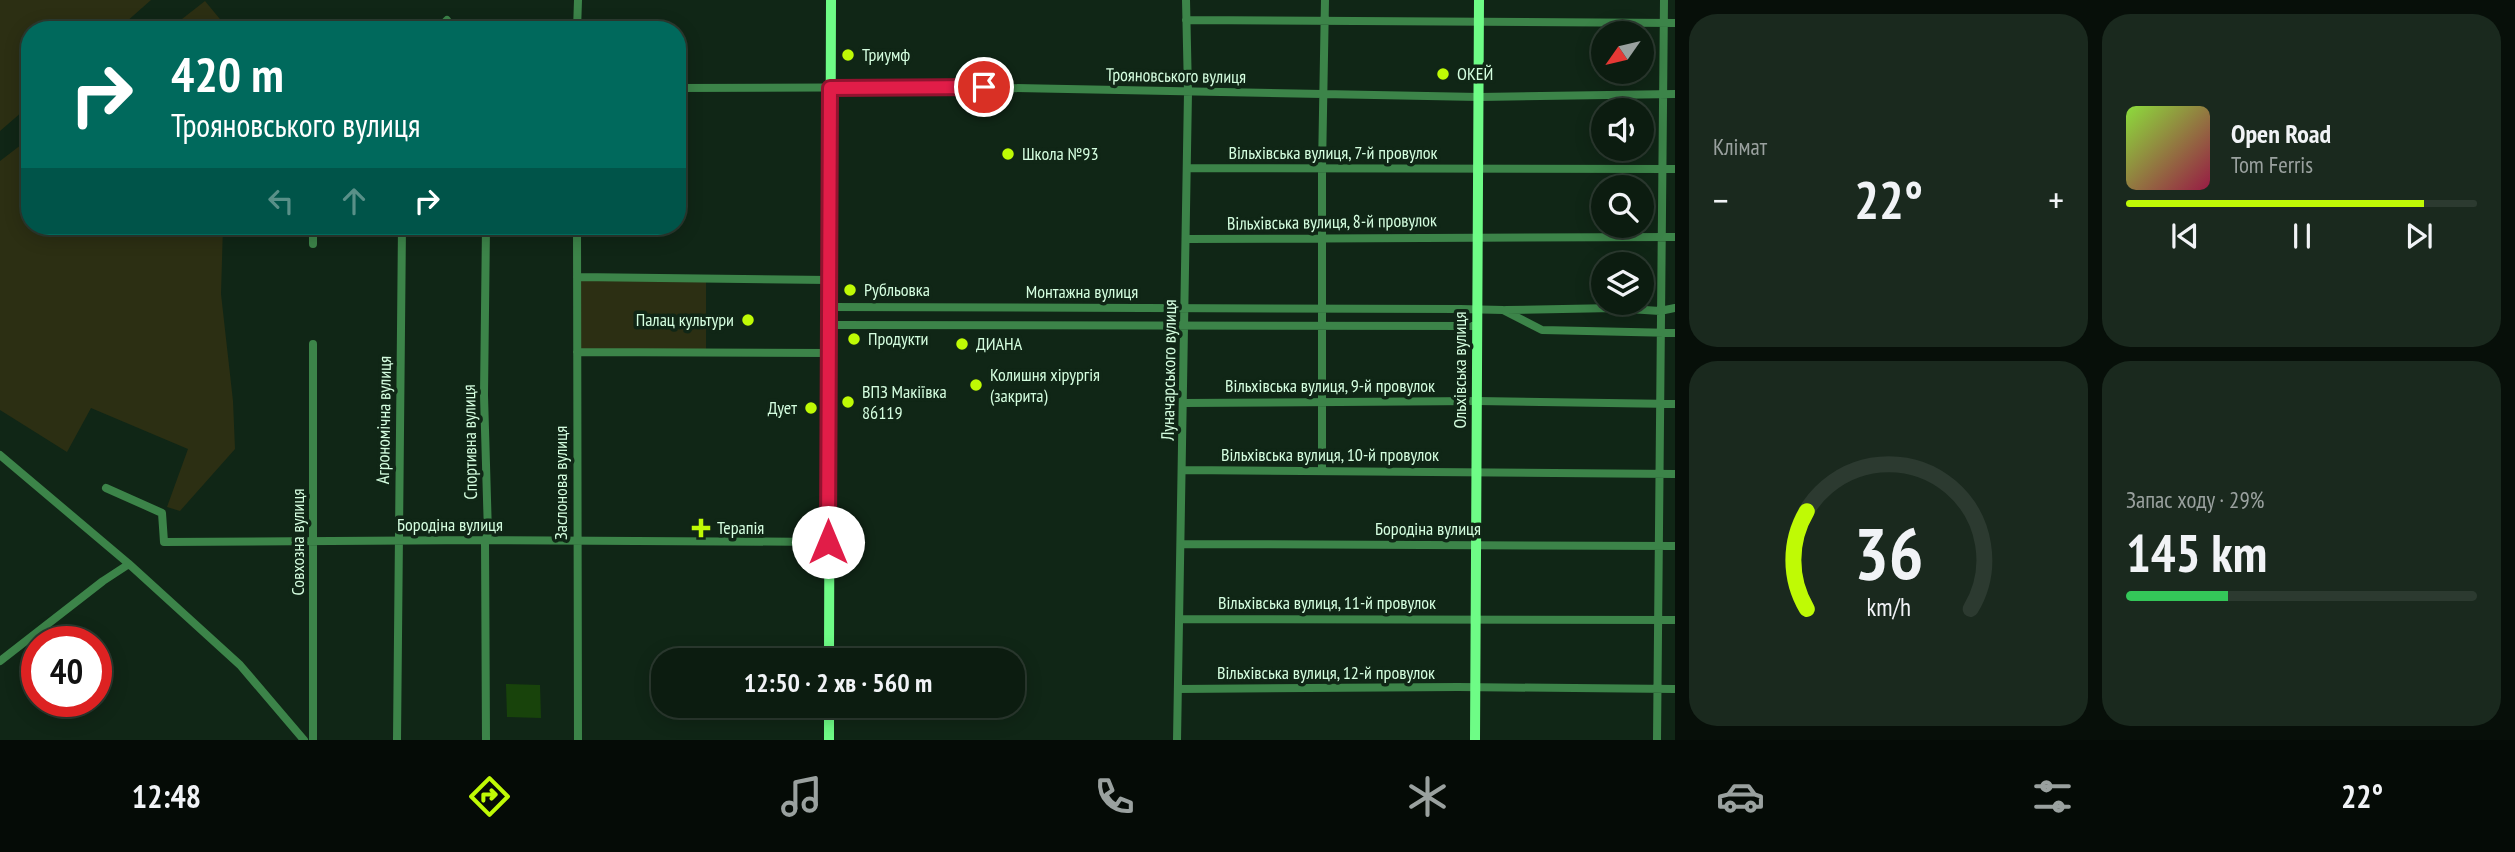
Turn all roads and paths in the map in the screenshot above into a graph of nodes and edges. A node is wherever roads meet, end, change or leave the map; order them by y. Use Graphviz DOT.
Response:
graph roads {
  1 [pos="578,0"];
  2 [pos="831,0"];
  3 [pos="1186,0"];
  4 [pos="1325,0"];
  5 [pos="1479,0"];
  6 [pos="1664,0"];
  7 [pos="1186,20"];
  8 [pos="578,21"];
  9 [pos="1325,21"];
  10 [pos="1479,23"];
  11 [pos="1664,23"];
  12 [pos="1675,23"];
  13 [pos="686,88"];
  14 [pos="830,88"];
  15 [pos="1188,92"];
  16 [pos="1324,94"];
  17 [pos="1662,94"];
  18 [pos="1675,94"];
  19 [pos="1479,97"];
  20 [pos="1187,168"];
  21 [pos="1322,168"];
  22 [pos="1478,168"];
  23 [pos="1661,169"];
  24 [pos="1675,169"];
  25 [pos="313,235"];
  26 [pos="402,235"];
  27 [pos="486,235"];
  28 [pos="577,235"];
  29 [pos="1478,236"];
  30 [pos="1661,237"];
  31 [pos="1675,237"];
  32 [pos="1323,238"];
  33 [pos="1186,239"];
  34 [pos="313,244"];
  35 [pos="577,277"];
  36 [pos="830,280"];
  37 [pos="829,307"];
  38 [pos="1675,308"];
  39 [pos="1186,309"];
  40 [pos="1324,309"];
  41 [pos="1478,310"];
  42 [pos="1503,310"];
  43 [pos="1660,310"];
  44 [pos="829,326"];
  45 [pos="1185,326"];
  46 [pos="1324,326"];
  47 [pos="1478,326"];
  48 [pos="1660,333"];
  49 [pos="1675,333"];
  50 [pos="313,344"];
  51 [pos="577,352"];
  52 [pos="829,353"];
  53 [pos="1477,401"];
  54 [pos="1322,402"];
  55 [pos="1184,403"];
  56 [pos="1659,404"];
  57 [pos="1675,404"];
  58 [pos="0,455"];
  59 [pos="1182,470"];
  60 [pos="1322,471"];
  61 [pos="1477,472"];
  62 [pos="1659,474"];
  63 [pos="1675,474"];
  64 [pos="106,488"];
  65 [pos="313,540"];
  66 [pos="485,540"];
  67 [pos="398,541"];
  68 [pos="577,541"];
  69 [pos="828,542"];
  70 [pos="1181,544"];
  71 [pos="1476,545"];
  72 [pos="1660,546"];
  73 [pos="1675,546"];
  74 [pos="129,564"];
  75 [pos="1476,618"];
  76 [pos="1179,619"];
  77 [pos="1660,619"];
  78 [pos="1675,620"];
  79 [pos="828,648"];
  80 [pos="0,661"];
  81 [pos="1475,688"];
  82 [pos="1178,689"];
  83 [pos="1659,689"];
  84 [pos="1675,689"];
  85 [pos="829,718"];
  86 [pos="304,740"];
  87 [pos="313,740"];
  88 [pos="397,740"];
  89 [pos="486,740"];
  90 [pos="578,740"];
  91 [pos="829,740"];
  92 [pos="1177,740"];
  93 [pos="1475,740"];
  94 [pos="1657,740"];
  1 -- 8 [label="street"];
  2 -- 14 [label="street"];
  3 -- 7 [label="street, Луначарського вулиця"];
  4 -- 9 [label="street"];
  5 -- 10 [label="street, Ольхівська вулиця"];
  6 -- 11 [label="street"];
  7 -- 9 [label="street"];
  7 -- 15 [label="street, Луначарського вулиця"];
  9 -- 10 [label="street"];
  9 -- 16 [label="street"];
  10 -- 11 [label="street"];
  10 -- 19 [label="street, Ольхівська вулиця"];
  11 -- 12 [label="street"];
  11 -- 17 [label="street"];
  13 -- 14 [label="street, Трояновського вулиця"];
  14 -- 15 [label="street, Трояновського вулиця"];
  14 -- 36 [label="street"];
  15 -- 16 [label="street, Трояновського вулиця"];
  15 -- 20 [label="street, Луначарського вулиця"];
  16 -- 19 [label="street, Трояновського вулиця"];
  16 -- 21 [label="street"];
  17 -- 18 [label="street, Трояновського вулиця"];
  17 -- 19 [label="street, Трояновського вулиця"];
  17 -- 23 [label="street"];
  19 -- 22 [label="street, Ольхівська вулиця"];
  20 -- 21 [label="street, Вільхівська вулиця, 7-й провулок"];
  20 -- 33 [label="street, Луначарського вулиця"];
  21 -- 22 [label="street, Вільхівська вулиця, 7-й провулок"];
  21 -- 32 [label="street"];
  22 -- 23 [label="street, Вільхівська вулиця, 7-й провулок"];
  22 -- 29 [label="street, Ольхівська вулиця"];
  23 -- 24 [label="street, Вільхівська вулиця, 7-й провулок"];
  23 -- 30 [label="street"];
  25 -- 34 [label="street"];
  26 -- 67 [label="street, Агрономічна вулиця"];
  27 -- 66 [label="street, Спортивна вулиця"];
  28 -- 35 [label="street, Заслонова вулиця"];
  29 -- 30 [label="street, Вільхівська вулиця, 8-й провулок"];
  29 -- 32 [label="street, Вільхівська вулиця, 8-й провулок"];
  29 -- 41 [label="street, Ольхівська вулиця"];
  30 -- 31 [label="street, Вільхівська вулиця, 8-й провулок"];
  30 -- 43 [label="street"];
  32 -- 33 [label="street, Вільхівська вулиця, 8-й провулок"];
  32 -- 40 [label="street"];
  33 -- 39 [label="street, Луначарського вулиця"];
  35 -- 36 [label="street"];
  35 -- 51 [label="street, Заслонова вулиця"];
  36 -- 37 [label="street"];
  37 -- 39 [label="street, Монтажна вулиця"];
  37 -- 44 [label="street"];
  38 -- 43 [label="street, Монтажна вулиця"];
  39 -- 40 [label="street, Монтажна вулиця"];
  39 -- 45 [label="street, Луначарського вулиця"];
  40 -- 41 [label="street, Монтажна вулиця"];
  40 -- 46 [label="street"];
  41 -- 42 [label="street, Монтажна вулиця"];
  41 -- 47 [label="street, Ольхівська вулиця"];
  42 -- 43 [label="street, Монтажна вулиця"];
  42 -- 48 [label="street, Монтажна вулиця"];
  43 -- 48 [label="street"];
  44 -- 45 [label="street, Монтажна вулиця"];
  44 -- 52 [label="street"];
  45 -- 46 [label="street, Монтажна вулиця"];
  45 -- 55 [label="street, Луначарського вулиця"];
  46 -- 47 [label="street, Монтажна вулиця"];
  46 -- 54 [label="street"];
  47 -- 53 [label="street, Ольхівська вулиця"];
  48 -- 49 [label="street, Монтажна вулиця"];
  48 -- 56 [label="street"];
  50 -- 65 [label="street, Совхозна вулиця"];
  51 -- 52 [label="street"];
  51 -- 68 [label="street, Заслонова вулиця"];
  52 -- 69 [label="street"];
  53 -- 54 [label="street, Вільхівська вулиця, 9-й провулок"];
  53 -- 56 [label="street, Вільхівська вулиця, 9-й провулок"];
  53 -- 61 [label="street, Ольхівська вулиця"];
  54 -- 55 [label="street, Вільхівська вулиця, 9-й провулок"];
  54 -- 60 [label="street"];
  55 -- 59 [label="street, Луначарського вулиця"];
  56 -- 57 [label="street, Вільхівська вулиця, 9-й провулок"];
  56 -- 62 [label="street"];
  58 -- 74 [label="street"];
  59 -- 60 [label="street, Вільхівська вулиця, 10-й провулок"];
  59 -- 70 [label="street, Луначарського вулиця"];
  60 -- 61 [label="street, Вільхівська вулиця, 10-й провулок"];
  61 -- 62 [label="street, Вільхівська вулиця, 10-й провулок"];
  61 -- 71 [label="street, Ольхівська вулиця"];
  62 -- 63 [label="street, Вільхівська вулиця, 10-й провулок"];
  62 -- 72 [label="street"];
  64 -- 65 [label="street, Бородіна вулиця"];
  65 -- 67 [label="street, Бородіна вулиця"];
  65 -- 87 [label="street, Совхозна вулиця"];
  66 -- 67 [label="street, Бородіна вулиця"];
  66 -- 68 [label="street, Бородіна вулиця"];
  66 -- 89 [label="street, Спортивна вулиця"];
  67 -- 88 [label="street, Агрономічна вулиця"];
  68 -- 69 [label="street, Бородіна вулиця"];
  68 -- 90 [label="street, Заслонова вулиця"];
  69 -- 79 [label="street"];
  70 -- 71 [label="street, Бородіна вулиця"];
  70 -- 76 [label="street, Луначарського вулиця"];
  71 -- 72 [label="street, Бородіна вулиця"];
  71 -- 75 [label="street, Ольхівська вулиця"];
  72 -- 73 [label="street, Бородіна вулиця"];
  72 -- 77 [label="street"];
  74 -- 80 [label="street"];
  74 -- 86 [label="street"];
  75 -- 76 [label="street, Вільхівська вулиця, 11-й провулок"];
  75 -- 77 [label="street, Вільхівська вулиця, 11-й провулок"];
  75 -- 81 [label="street, Ольхівська вулиця"];
  76 -- 82 [label="street, Луначарського вулиця"];
  77 -- 78 [label="street, Вільхівська вулиця, 11-й провулок"];
  77 -- 83 [label="street"];
  81 -- 82 [label="street, Вільхівська вулиця, 12-й провулок"];
  81 -- 83 [label="street, Вільхівська вулиця, 12-й провулок"];
  81 -- 93 [label="street, Ольхівська вулиця"];
  82 -- 92 [label="street, Луначарського вулиця"];
  83 -- 84 [label="street, Вільхівська вулиця, 12-й провулок"];
  83 -- 94 [label="street"];
  85 -- 91 [label="street"];
}
